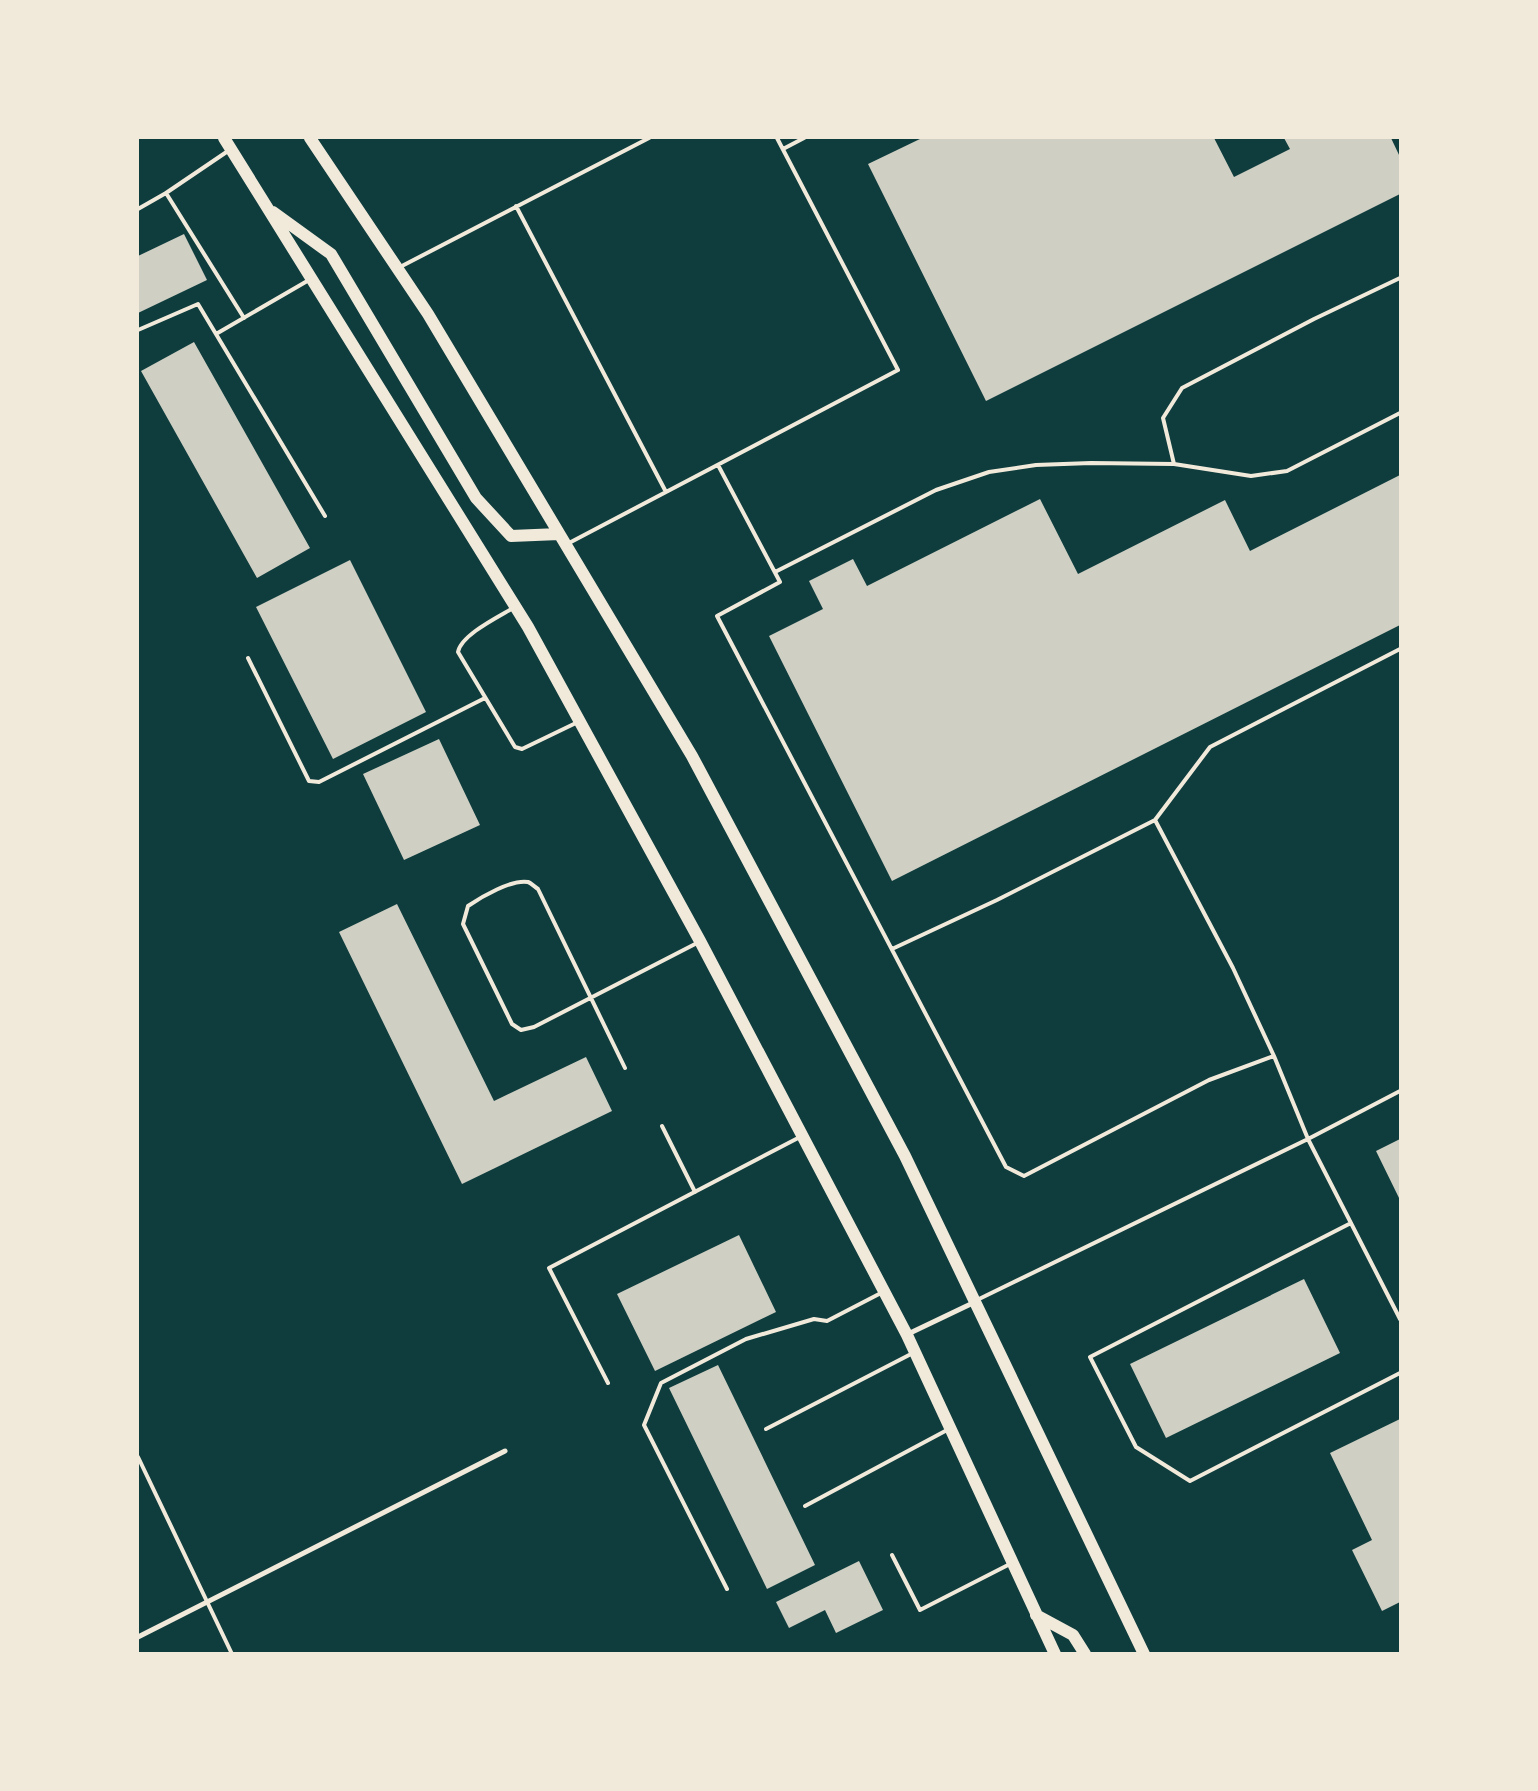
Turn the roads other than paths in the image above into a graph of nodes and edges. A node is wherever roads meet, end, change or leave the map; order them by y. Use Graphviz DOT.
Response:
graph roads {
  1 [pos="224,138"];
  2 [pos="649,138"];
  3 [pos="777,138"];
  4 [pos="804,138"];
  5 [pos="314,139"];
  6 [pos="231,149"];
  7 [pos="783,149"];
  8 [pos="166,193"];
  9 [pos="516,206"];
  10 [pos="267,208"];
  11 [pos="138,209"];
  12 [pos="397,268"];
  13 [pos="311,278"];
  14 [pos="1400,278"];
  15 [pos="244,318"];
  16 [pos="138,330"];
  17 [pos="216,334"];
  18 [pos="1400,414"];
  19 [pos="1174,464"];
  20 [pos="718,465"];
  21 [pos="666,492"];
  22 [pos="325,516"];
  23 [pos="559,534"];
  24 [pos="567,544"];
  25 [pos="775,572"];
  26 [pos="515,606"];
  27 [pos="1400,649"];
  28 [pos="248,658"];
  29 [pos="485,698"];
  30 [pos="579,721"];
  31 [pos="1155,820"];
  32 [pos="700,941"];
  33 [pos="892,950"];
  34 [pos="589,998"];
  35 [pos="1274,1056"];
  36 [pos="625,1068"];
  37 [pos="1400,1091"];
  38 [pos="662,1126"];
  39 [pos="802,1136"];
  40 [pos="1308,1139"];
  41 [pos="695,1192"];
  42 [pos="1351,1223"];
  43 [pos="884,1291"];
  44 [pos="975,1301"];
  45 [pos="1400,1318"];
  46 [pos="907,1334"];
  47 [pos="916,1352"];
  48 [pos="1400,1373"];
  49 [pos="608,1383"];
  50 [pos="766,1428"];
  51 [pos="950,1428"];
  52 [pos="505,1451"];
  53 [pos="138,1457"];
  54 [pos="805,1506"];
  55 [pos="892,1555"];
  56 [pos="1012,1563"];
  57 [pos="727,1590"];
  58 [pos="207,1602"];
  59 [pos="1036,1615"];
  60 [pos="138,1638"];
  61 [pos="232,1654"];
  62 [pos="1055,1654"];
  63 [pos="1084,1654"];
  64 [pos="1144,1654"];
  1 -- 6 [label="main road"];
  2 -- 9 [label="lane"];
  3 -- 7 [label="lane"];
  4 -- 7 [label="lane"];
  5 -- 12 [label="main road"];
  6 -- 8 [label="lane"];
  6 -- 10 [label="main road"];
  7 -- 20 [label="lane"];
  8 -- 11 [label="lane"];
  8 -- 15 [label="lane"];
  9 -- 12 [label="lane"];
  9 -- 21 [label="lane"];
  10 -- 13 [label="main road"];
  10 -- 23 [label="main road"];
  12 -- 23 [label="main road"];
  13 -- 15 [label="lane"];
  13 -- 26 [label="main road"];
  14 -- 19 [label="lane"];
  15 -- 17 [label="lane"];
  16 -- 17 [label="lane"];
  17 -- 22 [label="lane"];
  18 -- 19 [label="lane"];
  19 -- 25 [label="lane"];
  20 -- 21 [label="lane"];
  20 -- 25 [label="lane"];
  21 -- 24 [label="lane"];
  23 -- 24 [label="main road"];
  24 -- 44 [label="main road"];
  25 -- 33 [label="lane"];
  26 -- 29 [label="lane"];
  26 -- 30 [label="main road"];
  27 -- 31 [label="lane"];
  28 -- 29 [label="lane"];
  29 -- 30 [label="lane"];
  30 -- 32 [label="main road"];
  31 -- 33 [label="lane"];
  31 -- 35 [label="lane"];
  32 -- 34 [label="lane"];
  32 -- 39 [label="main road"];
  33 -- 35 [label="lane"];
  34 -- 34 [label="lane"];
  34 -- 36 [label="lane"];
  35 -- 40 [label="lane"];
  37 -- 40 [label="lane"];
  38 -- 41 [label="lane"];
  39 -- 41 [label="lane"];
  39 -- 43 [label="main road"];
  40 -- 42 [label="lane"];
  40 -- 44 [label="lane"];
  41 -- 49 [label="lane"];
  42 -- 45 [label="lane"];
  42 -- 48 [label="lane"];
  43 -- 46 [label="main road"];
  43 -- 57 [label="lane"];
  44 -- 46 [label="street"];
  44 -- 64 [label="main road"];
  46 -- 47 [label="main road"];
  47 -- 50 [label="lane"];
  47 -- 51 [label="main road"];
  51 -- 54 [label="lane"];
  51 -- 56 [label="main road"];
  52 -- 58 [label="street"];
  53 -- 58 [label="lane"];
  55 -- 56 [label="lane"];
  56 -- 59 [label="main road"];
  58 -- 60 [label="street"];
  58 -- 61 [label="lane"];
  59 -- 62 [label="main road"];
  59 -- 63 [label="main road"];
}
